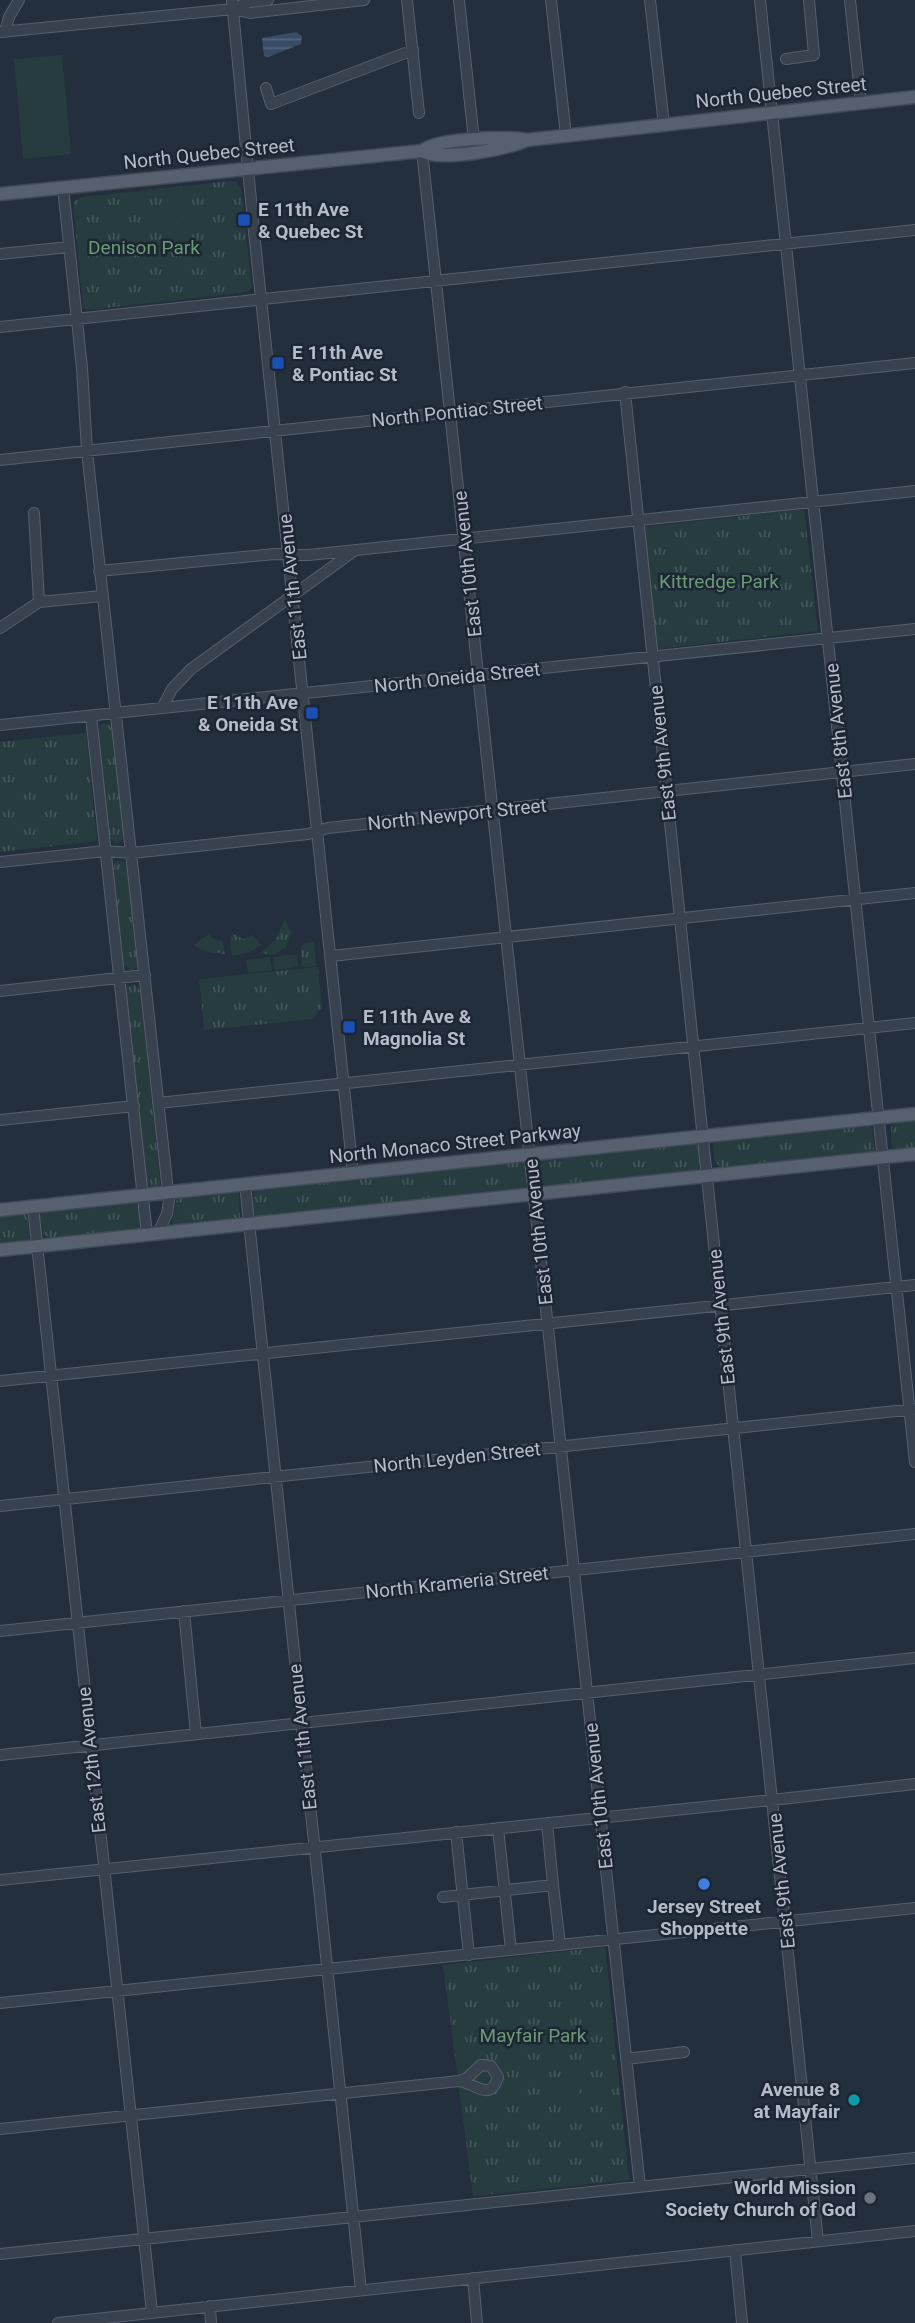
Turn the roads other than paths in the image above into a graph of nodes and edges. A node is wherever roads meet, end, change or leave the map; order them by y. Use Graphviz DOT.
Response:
graph roads {
  1 [pos="19,0"];
  2 [pos="268,0"];
  3 [pos="365,0"];
  4 [pos="407,0"];
  5 [pos="459,0"];
  6 [pos="551,0"];
  7 [pos="650,0"];
  8 [pos="761,0"];
  9 [pos="809,0"];
  10 [pos="850,0"];
  11 [pos="232,4"];
  12 [pos="3,32"];
  13 [pos="413,50"];
  14 [pos="786,59"];
  15 [pos="266,88"];
  16 [pos="915,97"];
  17 [pos="861,103"];
  18 [pos="419,113"];
  19 [pos="772,113"];
  20 [pos="664,125"];
  21 [pos="566,136"];
  22 [pos="474,140"];
  23 [pos="527,140"];
  24 [pos="422,152"];
  25 [pos="249,168"];
  26 [pos="63,187"];
  27 [pos="0,194"];
  28 [pos="915,230"];
  29 [pos="786,244"];
  30 [pos="69,247"];
  31 [pos="0,254"];
  32 [pos="437,280"];
  33 [pos="262,299"];
  34 [pos="77,319"];
  35 [pos="0,327"];
  36 [pos="915,363"];
  37 [pos="800,375"];
  38 [pos="625,392"];
  39 [pos="451,412"];
  40 [pos="275,431"];
  41 [pos="86,451"];
  42 [pos="0,460"];
  43 [pos="915,491"];
  44 [pos="814,502"];
  45 [pos="34,513"];
  46 [pos="639,521"];
  47 [pos="465,538"];
  48 [pos="354,550"];
  49 [pos="288,554"];
  50 [pos="99,571"];
  51 [pos="293,595"];
  52 [pos="102,596"];
  53 [pos="40,602"];
  54 [pos="0,628"];
  55 [pos="915,629"];
  56 [pos="828,638"];
  57 [pos="653,656"];
  58 [pos="479,675"];
  59 [pos="303,693"];
  60 [pos="162,708"];
  61 [pos="114,713"];
  62 [pos="91,716"];
  63 [pos="0,725"];
  64 [pos="915,764"];
  65 [pos="842,772"];
  66 [pos="666,791"];
  67 [pos="494,810"];
  68 [pos="318,831"];
  69 [pos="105,851"];
  70 [pos="132,853"];
  71 [pos="0,862"];
  72 [pos="915,893"];
  73 [pos="856,899"];
  74 [pos="679,919"];
  75 [pos="507,936"];
  76 [pos="331,956"];
  77 [pos="145,975"];
  78 [pos="121,978"];
  79 [pos="0,991"];
  80 [pos="915,1023"];
  81 [pos="869,1028"];
  82 [pos="692,1047"];
  83 [pos="520,1065"];
  84 [pos="344,1083"];
  85 [pos="158,1103"];
  86 [pos="134,1106"];
  87 [pos="915,1114"];
  88 [pos="878,1118"];
  89 [pos="0,1120"];
  90 [pos="702,1136"];
  91 [pos="530,1154"];
  92 [pos="915,1154"];
  93 [pos="882,1157"];
  94 [pos="353,1173"];
  95 [pos="706,1176"];
  96 [pos="245,1184"];
  97 [pos="168,1192"];
  98 [pos="534,1194"];
  99 [pos="144,1195"];
  100 [pos="33,1207"];
  101 [pos="0,1210"];
  102 [pos="249,1224"];
  103 [pos="152,1234"];
  104 [pos="37,1246"];
  105 [pos="0,1250"];
  106 [pos="915,1285"];
  107 [pos="897,1287"];
  108 [pos="719,1306"];
  109 [pos="548,1323"];
  110 [pos="262,1354"];
  111 [pos="50,1376"];
  112 [pos="0,1381"];
  113 [pos="912,1410"];
  114 [pos="733,1429"];
  115 [pos="561,1446"];
  116 [pos="915,1462"];
  117 [pos="274,1477"];
  118 [pos="63,1499"];
  119 [pos="0,1506"];
  120 [pos="915,1534"];
  121 [pos="747,1552"];
  122 [pos="574,1570"];
  123 [pos="288,1600"];
  124 [pos="184,1611"];
  125 [pos="76,1622"];
  126 [pos="0,1631"];
  127 [pos="915,1658"];
  128 [pos="759,1674"];
  129 [pos="587,1693"];
  130 [pos="301,1723"];
  131 [pos="196,1734"];
  132 [pos="89,1745"];
  133 [pos="0,1755"];
  134 [pos="915,1784"];
  135 [pos="772,1800"];
  136 [pos="600,1817"];
  137 [pos="547,1823"];
  138 [pos="498,1828"];
  139 [pos="456,1832"];
  140 [pos="314,1847"];
  141 [pos="103,1868"];
  142 [pos="0,1880"];
  143 [pos="553,1885"];
  144 [pos="505,1891"];
  145 [pos="462,1895"];
  146 [pos="443,1897"];
  147 [pos="915,1908"];
  148 [pos="784,1922"];
  149 [pos="613,1940"];
  150 [pos="560,1945"];
  151 [pos="511,1950"];
  152 [pos="469,1955"];
  153 [pos="327,1969"];
  154 [pos="117,1991"];
  155 [pos="0,2003"];
  156 [pos="684,2052"];
  157 [pos="626,2059"];
  158 [pos="459,2081"];
  159 [pos="340,2094"];
  160 [pos="130,2116"];
  161 [pos="0,2129"];
  162 [pos="915,2158"];
  163 [pos="811,2169"];
  164 [pos="640,2187"];
  165 [pos="354,2217"];
  166 [pos="915,2231"];
  167 [pos="144,2239"];
  168 [pos="818,2241"];
  169 [pos="735,2250"];
  170 [pos="0,2254"];
  171 [pos="473,2278"];
  172 [pos="360,2290"];
  173 [pos="210,2306"];
  174 [pos="152,2312"];
  175 [pos="58,2323"];
  176 [pos="211,2323"];
  177 [pos="477,2323"];
  178 [pos="743,2323"];
  1 -- 12 [label="street"];
  2 -- 11 [label="street"];
  3 -- 11 [label="street"];
  4 -- 13 [label="street"];
  5 -- 22 [label="street"];
  6 -- 21 [label="street"];
  7 -- 20 [label="street"];
  8 -- 19 [label="street, East 8th Avenue"];
  9 -- 14 [label="street"];
  10 -- 17 [label="street"];
  11 -- 12 [label="street"];
  11 -- 25 [label="street, East 11th Avenue"];
  13 -- 15 [label="street"];
  13 -- 18 [label="street"];
  16 -- 17 [label="main road, North Quebec Street"];
  17 -- 19 [label="main road, North Quebec Street"];
  19 -- 20 [label="main road, North Quebec Street"];
  19 -- 29 [label="street, East 8th Avenue"];
  20 -- 21 [label="main road, North Quebec Street"];
  21 -- 23 [label="main road, North Quebec Street"];
  22 -- 23 [label="main road, North Quebec Street"];
  22 -- 24 [label="main road, North Quebec Street"];
  23 -- 24 [label="main road, North Quebec Street"];
  24 -- 25 [label="main road, North Quebec Street"];
  24 -- 32 [label="street, East 10th Avenue"];
  25 -- 26 [label="main road, North Quebec Street"];
  25 -- 33 [label="street, East 11th Avenue"];
  26 -- 27 [label="main road, North Quebec Street"];
  26 -- 30 [label="street"];
  28 -- 29 [label="street"];
  29 -- 32 [label="street"];
  29 -- 37 [label="street, East 8th Avenue"];
  30 -- 31 [label="street"];
  30 -- 34 [label="street"];
  32 -- 33 [label="street"];
  32 -- 39 [label="street, East 10th Avenue"];
  33 -- 34 [label="street"];
  33 -- 40 [label="street, East 11th Avenue"];
  34 -- 35 [label="street"];
  34 -- 41 [label="street"];
  36 -- 37 [label="street, North Pontiac Street"];
  37 -- 38 [label="street, North Pontiac Street"];
  37 -- 44 [label="street, East 8th Avenue"];
  38 -- 39 [label="street, North Pontiac Street"];
  38 -- 46 [label="street, East 9th Avenue"];
  39 -- 40 [label="street, North Pontiac Street"];
  39 -- 47 [label="street, East 10th Avenue"];
  40 -- 41 [label="street, North Pontiac Street"];
  40 -- 49 [label="street, East 11th Avenue"];
  41 -- 42 [label="street, North Pontiac Street"];
  41 -- 50 [label="street"];
  43 -- 44 [label="street"];
  44 -- 46 [label="street"];
  44 -- 56 [label="street, East 8th Avenue"];
  45 -- 53 [label="street"];
  46 -- 47 [label="street"];
  46 -- 57 [label="street, East 9th Avenue"];
  47 -- 48 [label="street"];
  47 -- 58 [label="street, East 10th Avenue"];
  48 -- 49 [label="street"];
  48 -- 51 [label="street"];
  49 -- 50 [label="street"];
  49 -- 51 [label="street, East 11th Avenue"];
  50 -- 52 [label="street"];
  51 -- 59 [label="street, East 11th Avenue"];
  51 -- 60 [label="street"];
  52 -- 53 [label="street"];
  52 -- 61 [label="street"];
  53 -- 54 [label="street"];
  55 -- 56 [label="street, North Oneida Street"];
  56 -- 57 [label="street, North Oneida Street"];
  56 -- 65 [label="street, East 8th Avenue"];
  57 -- 58 [label="street, North Oneida Street"];
  57 -- 66 [label="street, East 9th Avenue"];
  58 -- 59 [label="street, North Oneida Street"];
  58 -- 67 [label="street, East 10th Avenue"];
  59 -- 60 [label="street, North Oneida Street"];
  59 -- 68 [label="street, East 11th Avenue"];
  60 -- 61 [label="street, North Oneida Street"];
  61 -- 62 [label="street, North Oneida Street"];
  61 -- 70 [label="street"];
  62 -- 63 [label="street, North Oneida Street"];
  62 -- 69 [label="street"];
  64 -- 65 [label="street, North Newport Street"];
  65 -- 66 [label="street, North Newport Street"];
  65 -- 73 [label="street, East 8th Avenue"];
  66 -- 67 [label="street, North Newport Street"];
  66 -- 74 [label="street, East 9th Avenue"];
  67 -- 68 [label="street, North Newport Street"];
  67 -- 75 [label="street, East 10th Avenue"];
  68 -- 70 [label="street, North Newport Street"];
  68 -- 76 [label="street, East 11th Avenue"];
  69 -- 70 [label="street, North Newport Street"];
  69 -- 71 [label="street, North Newport Street"];
  69 -- 78 [label="street"];
  70 -- 77 [label="street"];
  72 -- 73 [label="street"];
  73 -- 74 [label="street"];
  73 -- 81 [label="street, East 8th Avenue"];
  74 -- 75 [label="street"];
  74 -- 82 [label="street, East 9th Avenue"];
  75 -- 76 [label="street"];
  75 -- 83 [label="street, East 10th Avenue"];
  76 -- 84 [label="street, East 11th Avenue"];
  77 -- 78 [label="street"];
  77 -- 85 [label="street"];
  78 -- 79 [label="street"];
  78 -- 86 [label="street"];
  80 -- 81 [label="street"];
  81 -- 82 [label="street"];
  81 -- 88 [label="street, East 8th Avenue"];
  82 -- 83 [label="street"];
  82 -- 90 [label="street, East 9th Avenue"];
  83 -- 84 [label="street"];
  83 -- 91 [label="street, East 10th Avenue"];
  84 -- 85 [label="street"];
  84 -- 94 [label="street, East 11th Avenue"];
  85 -- 97 [label="street"];
  86 -- 89 [label="street"];
  86 -- 99 [label="street"];
  87 -- 88 [label="main road, North Monaco Street Parkway"];
  88 -- 90 [label="main road, North Monaco Street Parkway"];
  88 -- 93 [label="street, East 8th Avenue"];
  90 -- 91 [label="main road, North Monaco Street Parkway"];
  90 -- 95 [label="street, East 9th Avenue"];
  91 -- 94 [label="main road, North Monaco Street Parkway"];
  91 -- 98 [label="street, East 10th Avenue"];
  92 -- 93 [label="main road"];
  93 -- 95 [label="main road"];
  93 -- 107 [label="street, East 8th Avenue"];
  94 -- 96 [label="main road, North Monaco Street Parkway"];
  95 -- 98 [label="main road"];
  95 -- 108 [label="street, East 9th Avenue"];
  96 -- 97 [label="main road, North Monaco Street Parkway"];
  96 -- 102 [label="street, East 11th Avenue"];
  97 -- 99 [label="main road, North Monaco Street Parkway"];
  97 -- 103 [label="street"];
  98 -- 102 [label="main road"];
  98 -- 109 [label="street, East 10th Avenue"];
  99 -- 100 [label="main road, North Monaco Street Parkway"];
  99 -- 103 [label="street"];
  100 -- 101 [label="main road, North Monaco Street Parkway"];
  100 -- 104 [label="street, East 12th Avenue"];
  102 -- 103 [label="main road"];
  102 -- 110 [label="street, East 11th Avenue"];
  103 -- 104 [label="main road"];
  104 -- 105 [label="main road"];
  104 -- 111 [label="street, East 12th Avenue"];
  106 -- 107 [label="street"];
  107 -- 108 [label="street"];
  107 -- 113 [label="street, East 8th Avenue"];
  108 -- 109 [label="street"];
  108 -- 114 [label="street, East 9th Avenue"];
  109 -- 110 [label="street"];
  109 -- 115 [label="street, East 10th Avenue"];
  110 -- 111 [label="street"];
  110 -- 117 [label="street, East 11th Avenue"];
  111 -- 112 [label="street"];
  111 -- 118 [label="street, East 12th Avenue"];
  113 -- 114 [label="street, North Leyden Street"];
  113 -- 116 [label="street, East 8th Avenue"];
  114 -- 115 [label="street, North Leyden Street"];
  114 -- 121 [label="street, East 9th Avenue"];
  115 -- 117 [label="street, North Leyden Street"];
  115 -- 122 [label="street, East 10th Avenue"];
  117 -- 118 [label="street, North Leyden Street"];
  117 -- 123 [label="street, East 11th Avenue"];
  118 -- 119 [label="street, North Leyden Street"];
  118 -- 125 [label="street, East 12th Avenue"];
  120 -- 121 [label="street, North Krameria Street"];
  121 -- 122 [label="street, North Krameria Street"];
  121 -- 128 [label="street, East 9th Avenue"];
  122 -- 123 [label="street, North Krameria Street"];
  122 -- 129 [label="street, East 10th Avenue"];
  123 -- 124 [label="street, North Krameria Street"];
  123 -- 130 [label="street, East 11th Avenue"];
  124 -- 125 [label="street, North Krameria Street"];
  124 -- 131 [label="street"];
  125 -- 126 [label="street, North Krameria Street"];
  125 -- 132 [label="street, East 12th Avenue"];
  127 -- 128 [label="street"];
  128 -- 129 [label="street"];
  128 -- 135 [label="street, East 9th Avenue"];
  129 -- 130 [label="street"];
  129 -- 136 [label="street, East 10th Avenue"];
  130 -- 131 [label="street"];
  130 -- 140 [label="street, East 11th Avenue"];
  131 -- 132 [label="street"];
  132 -- 133 [label="street"];
  132 -- 141 [label="street, East 12th Avenue"];
  134 -- 135 [label="street"];
  135 -- 136 [label="street"];
  135 -- 148 [label="street, East 9th Avenue"];
  136 -- 137 [label="street"];
  136 -- 149 [label="street, East 10th Avenue"];
  137 -- 138 [label="street"];
  137 -- 143 [label="street"];
  138 -- 139 [label="street"];
  138 -- 144 [label="street"];
  139 -- 140 [label="street"];
  139 -- 145 [label="street"];
  140 -- 141 [label="street"];
  140 -- 153 [label="street, East 11th Avenue"];
  141 -- 142 [label="street"];
  141 -- 154 [label="street, East 12th Avenue"];
  143 -- 144 [label="street"];
  143 -- 150 [label="street"];
  144 -- 145 [label="street"];
  144 -- 151 [label="street"];
  145 -- 146 [label="street"];
  145 -- 152 [label="street"];
  147 -- 148 [label="street"];
  148 -- 149 [label="street"];
  148 -- 163 [label="street, East 9th Avenue"];
  149 -- 150 [label="street"];
  149 -- 157 [label="street, East 10th Avenue"];
  150 -- 151 [label="street"];
  151 -- 152 [label="street"];
  152 -- 153 [label="street"];
  153 -- 154 [label="street"];
  153 -- 159 [label="street, East 11th Avenue"];
  154 -- 155 [label="street"];
  154 -- 160 [label="street, East 12th Avenue"];
  156 -- 157 [label="street"];
  157 -- 164 [label="street, East 10th Avenue"];
  158 -- 159 [label="street"];
  159 -- 160 [label="street"];
  159 -- 165 [label="street, East 11th Avenue"];
  160 -- 161 [label="street"];
  160 -- 167 [label="street, East 12th Avenue"];
  162 -- 163 [label="street"];
  163 -- 164 [label="street"];
  163 -- 168 [label="street, East 9th Avenue"];
  164 -- 165 [label="street"];
  165 -- 167 [label="street"];
  165 -- 172 [label="street, East 11th Avenue"];
  166 -- 168 [label="street"];
  167 -- 170 [label="street"];
  167 -- 174 [label="street, East 12th Avenue"];
  168 -- 169 [label="street"];
  169 -- 171 [label="street"];
  169 -- 178 [label="street"];
  171 -- 172 [label="street"];
  171 -- 177 [label="street"];
  172 -- 173 [label="street"];
  173 -- 174 [label="street"];
  173 -- 176 [label="street"];
  174 -- 175 [label="street"];
}
